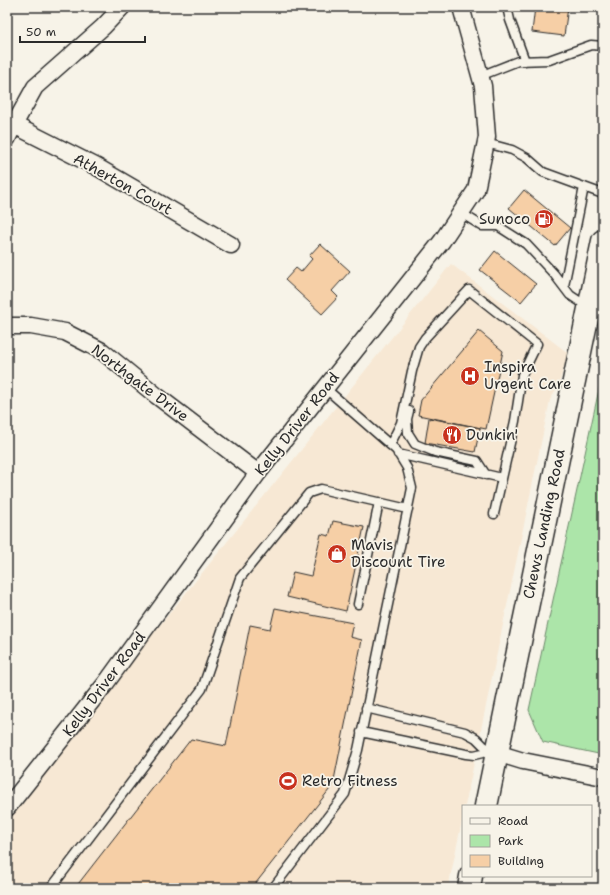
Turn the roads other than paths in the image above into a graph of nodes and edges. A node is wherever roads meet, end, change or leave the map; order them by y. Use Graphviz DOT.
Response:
graph roads {
  1 [pos="122,7"];
  2 [pos="461,7"];
  3 [pos="508,7"];
  4 [pos="603,46"];
  5 [pos="525,61"];
  6 [pos="480,76"];
  7 [pos="10,132"];
  8 [pos="486,143"];
  9 [pos="584,187"];
  10 [pos="603,194"];
  11 [pos="461,213"];
  12 [pos="603,241"];
  13 [pos="230,245"];
  14 [pos="564,286"];
  15 [pos="589,307"];
  16 [pos="7,326"];
  17 [pos="419,347"];
  18 [pos="325,388"];
  19 [pos="390,445"];
  20 [pos="398,454"];
  21 [pos="258,473"];
  22 [pos="486,475"];
  23 [pos="502,478"];
  24 [pos="379,502"];
  25 [pos="408,509"];
  26 [pos="494,514"];
  27 [pos="358,604"];
  28 [pos="366,708"];
  29 [pos="361,732"];
  30 [pos="497,753"];
  31 [pos="603,777"];
  32 [pos="486,805"];
  33 [pos="7,808"];
  34 [pos="472,877"];
  35 [pos="51,888"];
  36 [pos="273,888"];
  37 [pos="469,888"];
  1 -- 7 [label="street"];
  2 -- 6 [label="street, Kelly Driver Road"];
  3 -- 5 [label="lane"];
  4 -- 5 [label="lane"];
  5 -- 6 [label="lane"];
  6 -- 8 [label="street, Kelly Driver Road"];
  7 -- 13 [label="street, Atherton Court"];
  8 -- 9 [label="lane"];
  8 -- 11 [label="street, Kelly Driver Road"];
  9 -- 10 [label="lane"];
  9 -- 14 [label="lane"];
  11 -- 14 [label="lane"];
  11 -- 18 [label="street, Kelly Driver Road"];
  12 -- 15 [label="main road, Chews Landing Road"];
  14 -- 15 [label="lane"];
  15 -- 30 [label="main road, Chews Landing Road"];
  16 -- 21 [label="street, Northgate Drive"];
  17 -- 19 [label="lane"];
  17 -- 22 [label="lane"];
  17 -- 23 [label="lane"];
  18 -- 19 [label="lane"];
  18 -- 21 [label="street, Kelly Driver Road"];
  19 -- 20 [label="lane"];
  20 -- 22 [label="lane"];
  20 -- 25 [label="lane"];
  21 -- 33 [label="street, Kelly Driver Road"];
  22 -- 23 [label="lane"];
  23 -- 26 [label="lane"];
  24 -- 25 [label="lane"];
  24 -- 27 [label="lane"];
  24 -- 35 [label="lane"];
  25 -- 28 [label="lane"];
  28 -- 29 [label="lane"];
  28 -- 30 [label="lane"];
  29 -- 30 [label="lane"];
  29 -- 36 [label="lane"];
  30 -- 31 [label="street"];
  30 -- 32 [label="main road, Chews Landing Road"];
  34 -- 37 [label="main road"];
}
